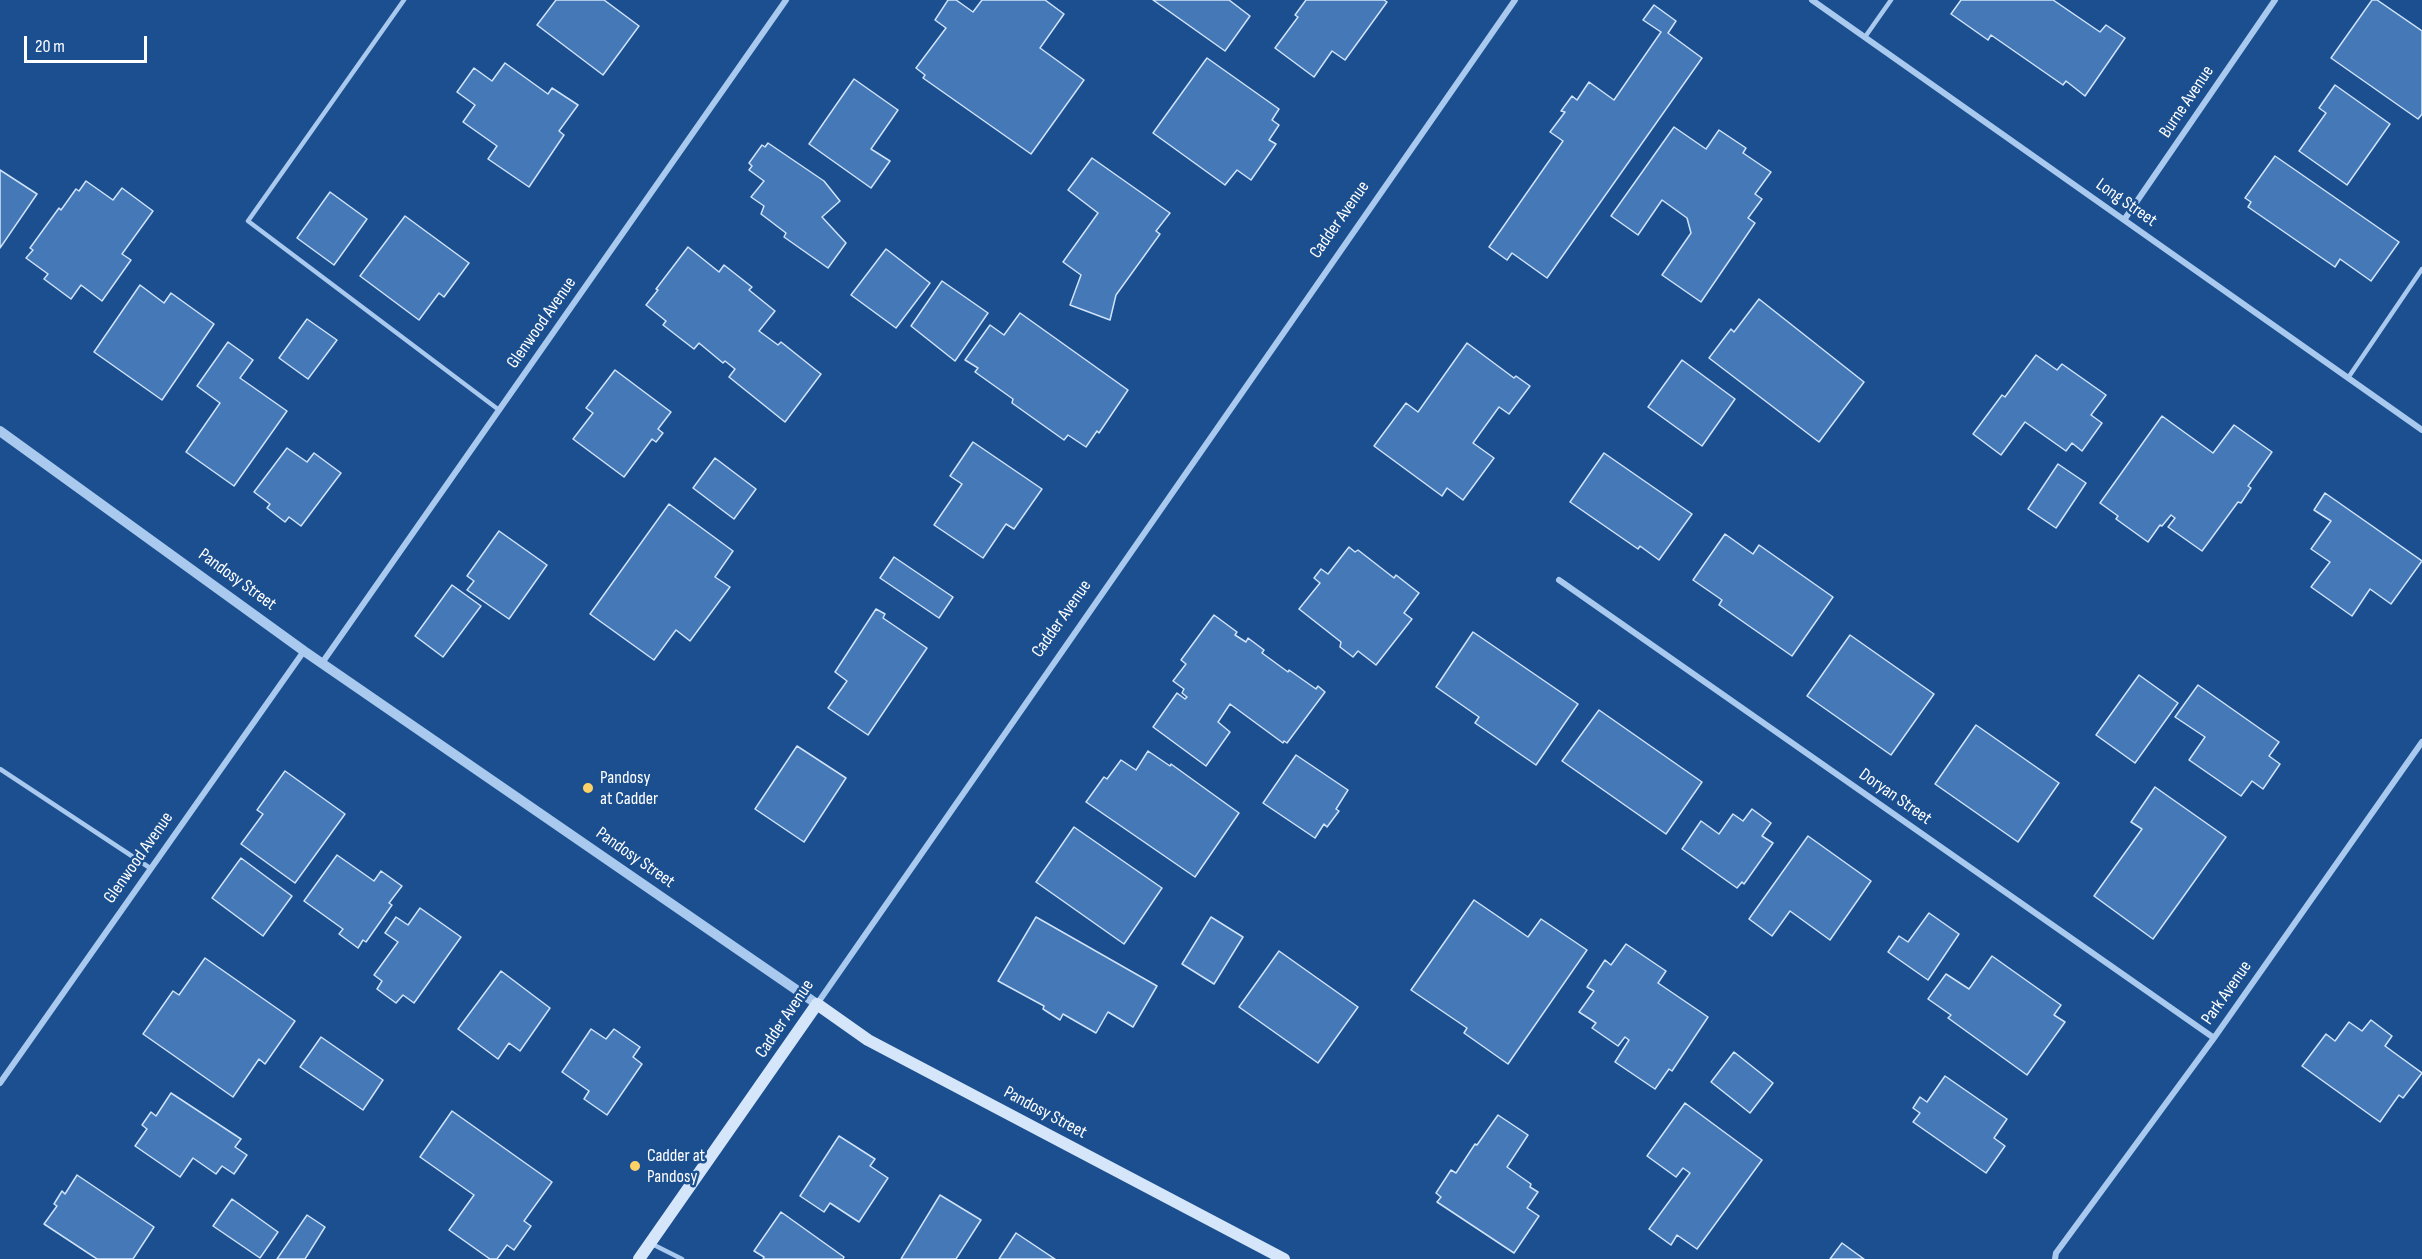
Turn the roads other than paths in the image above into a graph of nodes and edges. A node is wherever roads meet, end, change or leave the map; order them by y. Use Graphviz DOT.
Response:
graph roads {
  1 [pos="404,0"];
  2 [pos="786,0"];
  3 [pos="1515,0"];
  4 [pos="1812,0"];
  5 [pos="1891,0"];
  6 [pos="2274,0"];
  7 [pos="1865,37"];
  8 [pos="2124,220"];
  9 [pos="2422,269"];
  10 [pos="2348,378"];
  11 [pos="499,410"];
  12 [pos="2422,430"];
  13 [pos="0,431"];
  14 [pos="1559,580"];
  15 [pos="304,651"];
  16 [pos="322,663"];
  17 [pos="2422,742"];
  18 [pos="0,769"];
  19 [pos="150,868"];
  20 [pos="817,1004"];
  21 [pos="2214,1038"];
  22 [pos="0,1083"];
  23 [pos="650,1243"];
  24 [pos="639,1259"];
  25 [pos="682,1259"];
  26 [pos="1284,1259"];
  27 [pos="2055,1259"];
  1 -- 11 [label="lane"];
  2 -- 11 [label="street, Glenwood Avenue"];
  3 -- 20 [label="street, Cadder Avenue"];
  4 -- 7 [label="street, Long Street"];
  5 -- 7 [label="lane"];
  6 -- 8 [label="street, Burne Avenue"];
  7 -- 8 [label="street, Long Street"];
  8 -- 10 [label="street, Long Street"];
  9 -- 10 [label="lane"];
  10 -- 12 [label="street, Long Street"];
  11 -- 16 [label="street, Glenwood Avenue"];
  13 -- 15 [label="street, Pandosy Street"];
  14 -- 21 [label="street, Doryan Street"];
  15 -- 16 [label="street, Pandosy Street"];
  15 -- 19 [label="street, Glenwood Avenue"];
  16 -- 20 [label="street, Pandosy Street"];
  17 -- 21 [label="street, Park Avenue"];
  18 -- 19 [label="lane"];
  19 -- 22 [label="street, Glenwood Avenue"];
  20 -- 23 [label="main road, Cadder Avenue"];
  20 -- 26 [label="main road, Pandosy Street"];
  21 -- 27 [label="street, Park Avenue"];
  23 -- 24 [label="main road, Cadder Avenue"];
  23 -- 25 [label="lane"];
}
